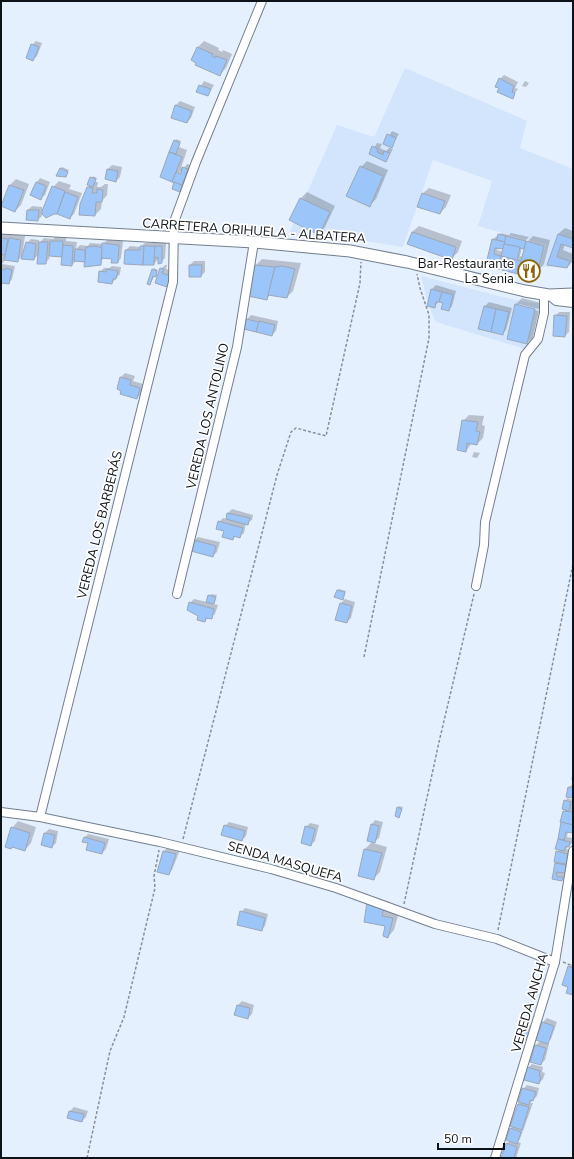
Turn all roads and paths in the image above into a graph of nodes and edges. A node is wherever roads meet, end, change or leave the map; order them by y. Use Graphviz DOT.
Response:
graph roads {
  1 [pos="262,1"];
  2 [pos="1,228"];
  3 [pos="173,238"];
  4 [pos="254,242"];
  5 [pos="362,252"];
  6 [pos="416,264"];
  7 [pos="573,294"];
  8 [pos="546,295"];
  9 [pos="573,303"];
  10 [pos="573,564"];
  11 [pos="476,586"];
  12 [pos="178,594"];
  13 [pos="364,656"];
  14 [pos="1,812"];
  15 [pos="40,817"];
  16 [pos="160,842"];
  17 [pos="182,847"];
  18 [pos="573,851"];
  19 [pos="402,912"];
  20 [pos="497,939"];
  21 [pos="555,962"];
  22 [pos="87,1158"];
  23 [pos="495,1158"];
  1 -- 3 [label="street, VEREDA LOS BARBERÁS"];
  2 -- 3 [label="main road, CARRETERA ORIHUELA - ALBATERA"];
  3 -- 4 [label="main road, CARRETERA ORIHUELA - ALBATERA"];
  3 -- 15 [label="street, VEREDA LOS BARBERÁS"];
  4 -- 5 [label="main road, CARRETERA ORIHUELA - ALBATERA"];
  4 -- 12 [label="street, VEREDA LOS ANTOLINO"];
  5 -- 6 [label="main road, CARRETERA ORIHUELA - ALBATERA"];
  5 -- 17 [label="path"];
  6 -- 8 [label="main road, CARRETERA ORIHUELA - ALBATERA"];
  6 -- 13 [label="path"];
  7 -- 8 [label="main road, CARRETERA ORIHUELA - ALBATERA"];
  8 -- 9 [label="street"];
  8 -- 11 [label="street"];
  10 -- 20 [label="path"];
  11 -- 19 [label="path"];
  14 -- 15 [label="street, SENDA MASQUEFA"];
  15 -- 16 [label="street, SENDA MASQUEFA"];
  16 -- 17 [label="street, SENDA MASQUEFA"];
  16 -- 22 [label="path"];
  17 -- 19 [label="street, SENDA MASQUEFA"];
  18 -- 21 [label="street, VEREDA ANCHA"];
  19 -- 20 [label="street, SENDA MASQUEFA"];
  20 -- 21 [label="street, SENDA MASQUEFA"];
  21 -- 23 [label="street, VEREDA ANCHA"];
}
